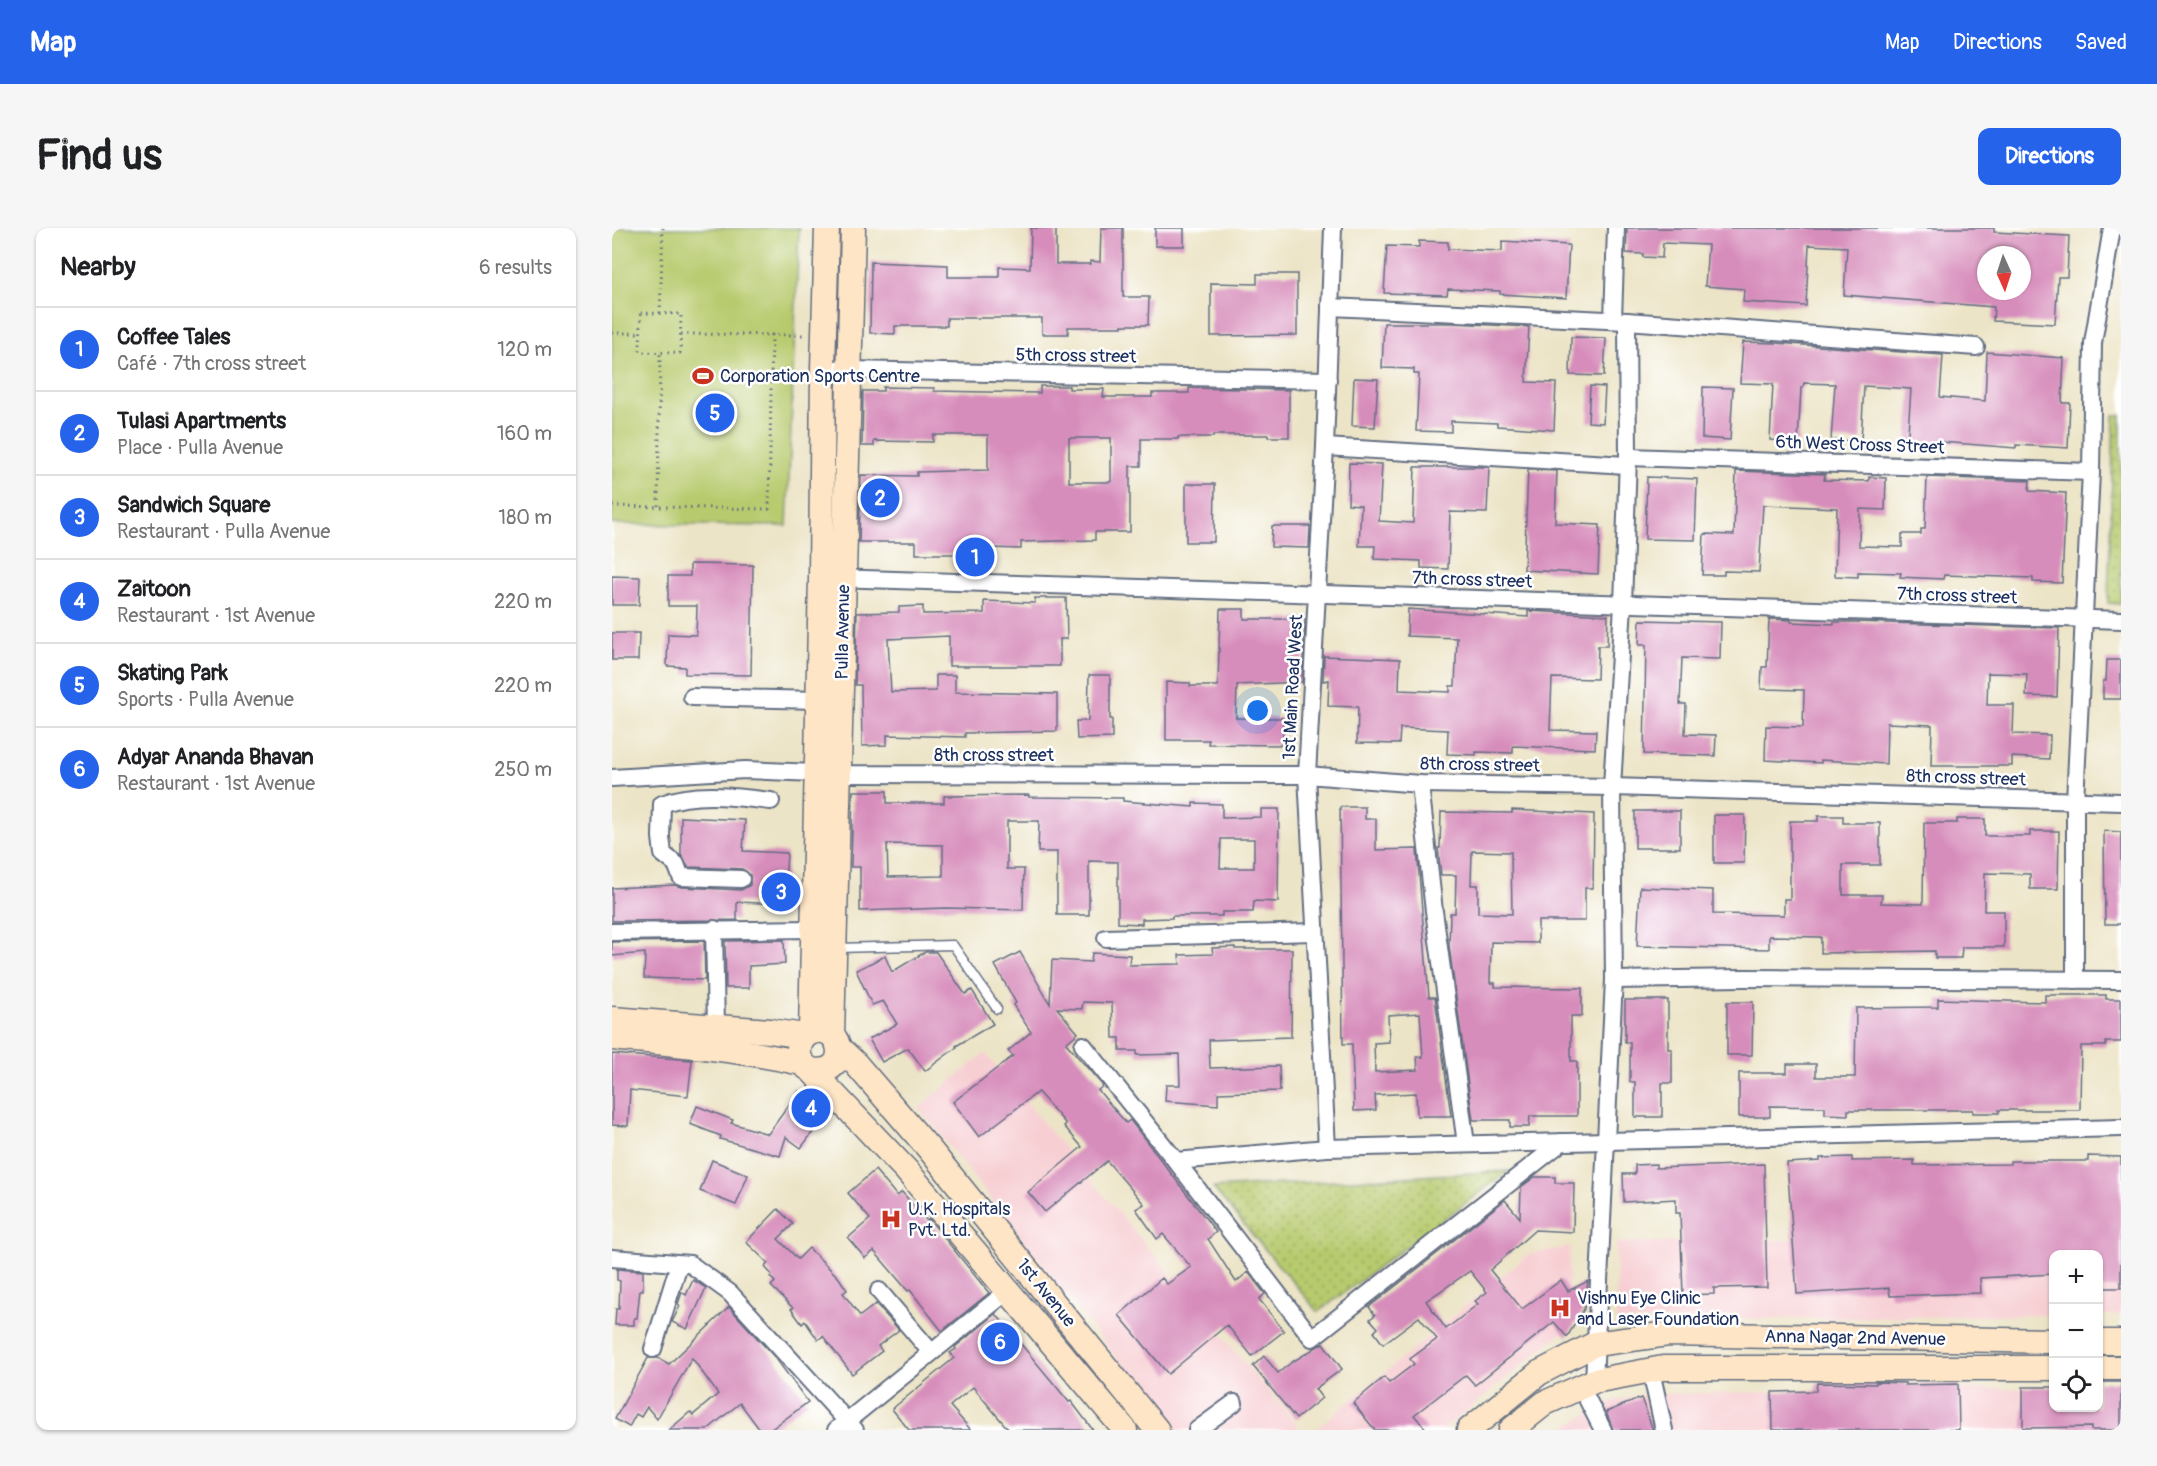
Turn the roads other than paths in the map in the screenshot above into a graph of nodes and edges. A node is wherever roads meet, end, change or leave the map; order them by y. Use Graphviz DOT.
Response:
graph roads {
  1 [pos="827,228"];
  2 [pos="853,228"];
  3 [pos="1333,228"];
  4 [pos="1616,228"];
  5 [pos="2112,228"];
  6 [pos="1330,307"];
  7 [pos="1620,320"];
  8 [pos="1976,347"];
  9 [pos="823,368"];
  10 [pos="849,370"];
  11 [pos="1328,381"];
  12 [pos="1325,447"];
  13 [pos="1627,461"];
  14 [pos="2091,472"];
  15 [pos="832,578"];
  16 [pos="1318,593"];
  17 [pos="1623,605"];
  18 [pos="2083,619"];
  19 [pos="2121,620"];
  20 [pos="692,697"];
  21 [pos="818,700"];
  22 [pos="745,770"];
  23 [pos="828,774"];
  24 [pos="669,775"];
  25 [pos="1307,775"];
  26 [pos="612,778"];
  27 [pos="1420,784"];
  28 [pos="1612,787"];
  29 [pos="749,798"];
  30 [pos="676,799"];
  31 [pos="771,801"];
  32 [pos="2075,801"];
  33 [pos="2121,802"];
  34 [pos="741,879"];
  35 [pos="714,929"];
  36 [pos="813,929"];
  37 [pos="1314,932"];
  38 [pos="612,933"];
  39 [pos="1106,938"];
  40 [pos="835,948"];
  41 [pos="1614,980"];
  42 [pos="2075,980"];
  43 [pos="2121,980"];
  44 [pos="997,1009"];
  45 [pos="612,1018"];
  46 [pos="716,1027"];
  47 [pos="612,1038"];
  48 [pos="822,1038"];
  49 [pos="1083,1045"];
  50 [pos="807,1067"];
  51 [pos="2121,1128"];
  52 [pos="1605,1141"];
  53 [pos="1562,1142"];
  54 [pos="1466,1144"];
  55 [pos="1326,1148"];
  56 [pos="1176,1161"];
  57 [pos="612,1258"];
  58 [pos="679,1264"];
  59 [pos="1009,1290"];
  60 [pos="879,1291"];
  61 [pos="2049,1341"];
  62 [pos="2103,1342"];
  63 [pos="2121,1342"];
  64 [pos="1595,1344"];
  65 [pos="652,1349"];
  66 [pos="931,1352"];
  67 [pos="2049,1368"];
  68 [pos="2103,1368"];
  69 [pos="2121,1368"];
  70 [pos="1651,1371"];
  71 [pos="1588,1384"];
  72 [pos="1234,1403"];
  73 [pos="846,1427"];
  74 [pos="1125,1430"];
  75 [pos="1157,1430"];
  76 [pos="1197,1430"];
  77 [pos="1469,1430"];
  78 [pos="1511,1430"];
  79 [pos="1603,1430"];
  80 [pos="1664,1430"];
  1 -- 9 [label="main road, Pulla Avenue"];
  2 -- 10 [label="main road, Pulla Avenue"];
  3 -- 6 [label="street, 1st Main Road West"];
  4 -- 7 [label="street"];
  5 -- 14 [label="street"];
  6 -- 7 [label="street"];
  6 -- 11 [label="street, 1st Main Road West"];
  7 -- 8 [label="street"];
  7 -- 13 [label="street"];
  9 -- 10 [label="street, 5th cross street"];
  9 -- 15 [label="main road, Pulla Avenue"];
  10 -- 11 [label="street, 5th cross street"];
  10 -- 15 [label="main road, Pulla Avenue"];
  11 -- 12 [label="street, 1st Main Road West"];
  12 -- 13 [label="street, 6th West Cross Street"];
  12 -- 16 [label="street, 1st Main Road West"];
  13 -- 14 [label="street, 6th West Cross Street"];
  13 -- 17 [label="street"];
  14 -- 18 [label="street"];
  15 -- 16 [label="street, 7th cross street"];
  15 -- 21 [label="main road, Pulla Avenue"];
  15 -- 23 [label="main road, Pulla Avenue"];
  16 -- 17 [label="street, 7th cross street"];
  16 -- 25 [label="street, 1st Main Road West"];
  17 -- 18 [label="street, 7th cross street"];
  17 -- 28 [label="street"];
  18 -- 19 [label="street, 7th cross street"];
  18 -- 32 [label="street"];
  20 -- 21 [label="street"];
  21 -- 23 [label="main road, Pulla Avenue"];
  22 -- 23 [label="street, 8th cross street"];
  22 -- 24 [label="street, 8th cross street"];
  22 -- 29 [label="street"];
  23 -- 25 [label="street, 8th cross street"];
  23 -- 36 [label="main road, Pulla Avenue"];
  23 -- 40 [label="main road, Pulla Avenue"];
  24 -- 26 [label="street, 8th cross street"];
  24 -- 30 [label="street"];
  25 -- 27 [label="street, 8th cross street"];
  25 -- 37 [label="street, 1st Main Road West"];
  27 -- 28 [label="street, 8th cross street"];
  27 -- 54 [label="street"];
  28 -- 32 [label="street, 8th cross street"];
  28 -- 41 [label="street"];
  29 -- 30 [label="street"];
  29 -- 31 [label="street"];
  30 -- 34 [label="street"];
  32 -- 33 [label="street, 8th cross street"];
  32 -- 42 [label="street"];
  35 -- 36 [label="street"];
  35 -- 38 [label="street"];
  35 -- 46 [label="street"];
  36 -- 48 [label="main road, Pulla Avenue"];
  37 -- 39 [label="street"];
  37 -- 55 [label="street, 1st Main Road West"];
  40 -- 44 [label="lane"];
  40 -- 48 [label="main road, Pulla Avenue"];
  41 -- 42 [label="street"];
  41 -- 52 [label="street"];
  42 -- 43 [label="street"];
  45 -- 46 [label="main road"];
  46 -- 48 [label="main road"];
  47 -- 50 [label="main road"];
  48 -- 50 [label="main road"];
  48 -- 50 [label="main road"];
  48 -- 75 [label="main road, 1st Avenue"];
  49 -- 56 [label="street"];
  50 -- 59 [label="main road, 1st Avenue"];
  51 -- 52 [label="street"];
  52 -- 53 [label="street"];
  52 -- 64 [label="street"];
  53 -- 54 [label="street"];
  53 -- 56 [label="street"];
  54 -- 55 [label="street"];
  55 -- 56 [label="street"];
  57 -- 58 [label="street"];
  58 -- 65 [label="street"];
  58 -- 73 [label="street"];
  59 -- 66 [label="street"];
  59 -- 74 [label="main road, 1st Avenue"];
  60 -- 66 [label="street"];
  61 -- 64 [label="main road, Anna Nagar 2nd Avenue"];
  62 -- 63 [label="main road"];
  64 -- 71 [label="street"];
  64 -- 77 [label="main road, Anna Nagar 2nd Avenue"];
  66 -- 73 [label="street"];
  67 -- 70 [label="main road, Anna Nagar 2nd Avenue"];
  68 -- 69 [label="main road"];
  70 -- 71 [label="main road, Anna Nagar 2nd Avenue"];
  70 -- 80 [label="street"];
  71 -- 78 [label="main road, Anna Nagar 2nd Avenue"];
  71 -- 79 [label="street"];
  72 -- 76 [label="street"];
}
